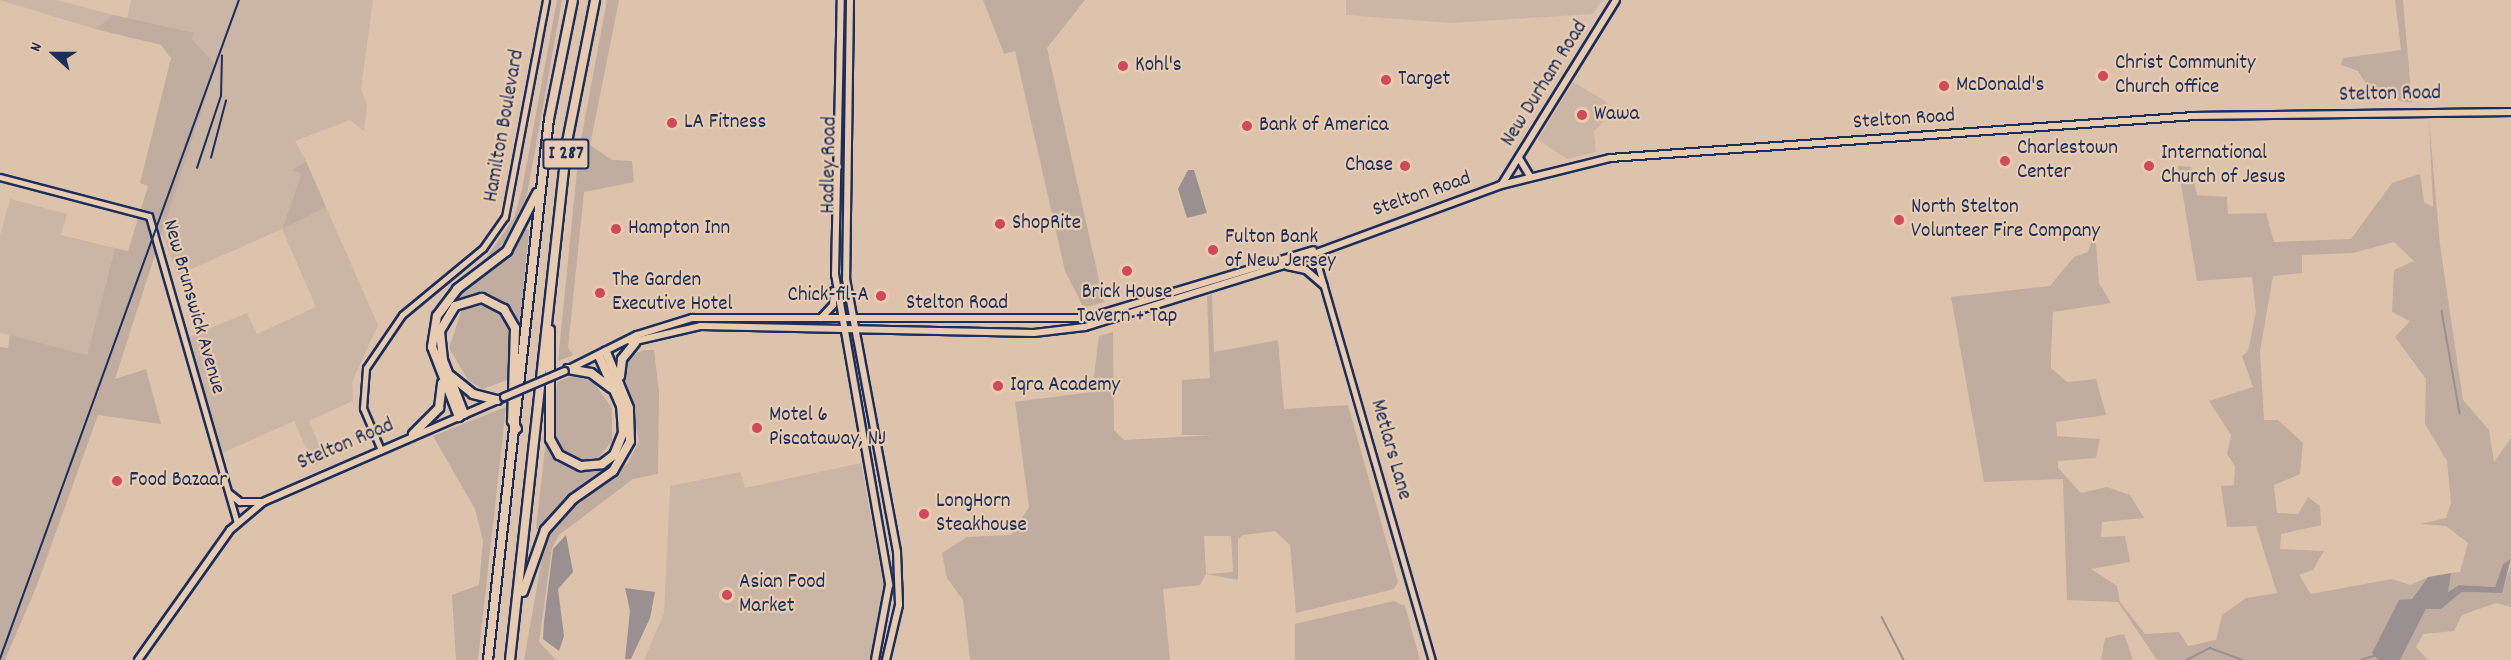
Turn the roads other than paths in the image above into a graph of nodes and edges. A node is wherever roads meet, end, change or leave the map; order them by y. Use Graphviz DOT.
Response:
graph roads {
  1 [pos="546,0"];
  2 [pos="573,0"];
  3 [pos="595,0"];
  4 [pos="841,0"];
  5 [pos="850,0"];
  6 [pos="1616,0"];
  7 [pos="2511,112"];
  8 [pos="1520,157"];
  9 [pos="1531,176"];
  10 [pos="0,177"];
  11 [pos="542,179"];
  12 [pos="1502,185"];
  13 [pos="1314,250"];
  14 [pos="1281,266"];
  15 [pos="835,273"];
  16 [pos="1323,285"];
  17 [pos="821,318"];
  18 [pos="841,318"];
  19 [pos="851,318"];
  20 [pos="548,327"];
  21 [pos="842,330"];
  22 [pos="853,330"];
  23 [pos="633,342"];
  24 [pos="602,354"];
  25 [pos="567,370"];
  26 [pos="445,375"];
  27 [pos="620,383"];
  28 [pos="616,395"];
  29 [pos="500,399"];
  30 [pos="462,416"];
  31 [pos="517,429"];
  32 [pos="413,434"];
  33 [pos="381,450"];
  34 [pos="230,494"];
  35 [pos="263,502"];
  36 [pos="237,522"];
  37 [pos="520,599"];
  38 [pos="138,660"];
  39 [pos="489,660"];
  40 [pos="510,660"];
  41 [pos="875,660"];
  42 [pos="886,660"];
  43 [pos="1432,660"];
  1 -- 33 [label="street, Hamilton Boulevard"];
  2 -- 11 [label="highway, I 287"];
  3 -- 20 [label="highway, I 287"];
  4 -- 15 [label="main road, Hadley Road"];
  5 -- 19 [label="main road, Hadley Road"];
  6 -- 8 [label="main road, New Durham Road"];
  7 -- 9 [label="main road, Stelton Road"];
  8 -- 9 [label="main road"];
  8 -- 12 [label="main road, New Durham Road"];
  9 -- 12 [label="main road, Stelton Road"];
  10 -- 34 [label="street, New Brunswick Avenue"];
  11 -- 26 [label="highway"];
  11 -- 31 [label="highway, I 287"];
  12 -- 13 [label="main road, Stelton Road"];
  13 -- 14 [label="main road, Stelton Road"];
  13 -- 16 [label="street, Metlars Lane"];
  13 -- 19 [label="main road, Stelton Road"];
  14 -- 16 [label="main road"];
  14 -- 22 [label="main road, Stelton Road"];
  15 -- 17 [label="main road, Hadley Road"];
  15 -- 18 [label="main road, Hadley Road"];
  16 -- 43 [label="street, Metlars Lane"];
  17 -- 18 [label="main road, Stelton Road"];
  17 -- 23 [label="main road, Stelton Road"];
  18 -- 19 [label="main road, Stelton Road"];
  18 -- 21 [label="main road, Hadley Road"];
  19 -- 22 [label="main road, Hadley Road"];
  20 -- 28 [label="highway"];
  20 -- 37 [label="highway, I 287"];
  21 -- 22 [label="main road, Stelton Road"];
  21 -- 23 [label="main road, Stelton Road"];
  21 -- 41 [label="main road, Hadley Road"];
  22 -- 42 [label="main road, Hadley Road"];
  23 -- 24 [label="main road, Stelton Road"];
  23 -- 27 [label="highway"];
  24 -- 25 [label="main road, Stelton Road"];
  24 -- 27 [label="highway"];
  24 -- 28 [label="highway"];
  25 -- 28 [label="highway"];
  25 -- 29 [label="main road, Stelton Road, bridge"];
  26 -- 29 [label="highway"];
  26 -- 30 [label="highway"];
  26 -- 31 [label="highway"];
  26 -- 32 [label="highway"];
  27 -- 37 [label="highway"];
  29 -- 30 [label="main road, Stelton Road"];
  30 -- 32 [label="main road, Stelton Road"];
  31 -- 39 [label="highway, I 287"];
  32 -- 33 [label="main road, Stelton Road"];
  33 -- 35 [label="main road, Stelton Road"];
  34 -- 35 [label="main road"];
  34 -- 36 [label="street, New Brunswick Avenue"];
  35 -- 36 [label="main road, Stelton Road"];
  36 -- 38 [label="main road, Stelton Road"];
  37 -- 40 [label="highway, I 287"];
}
